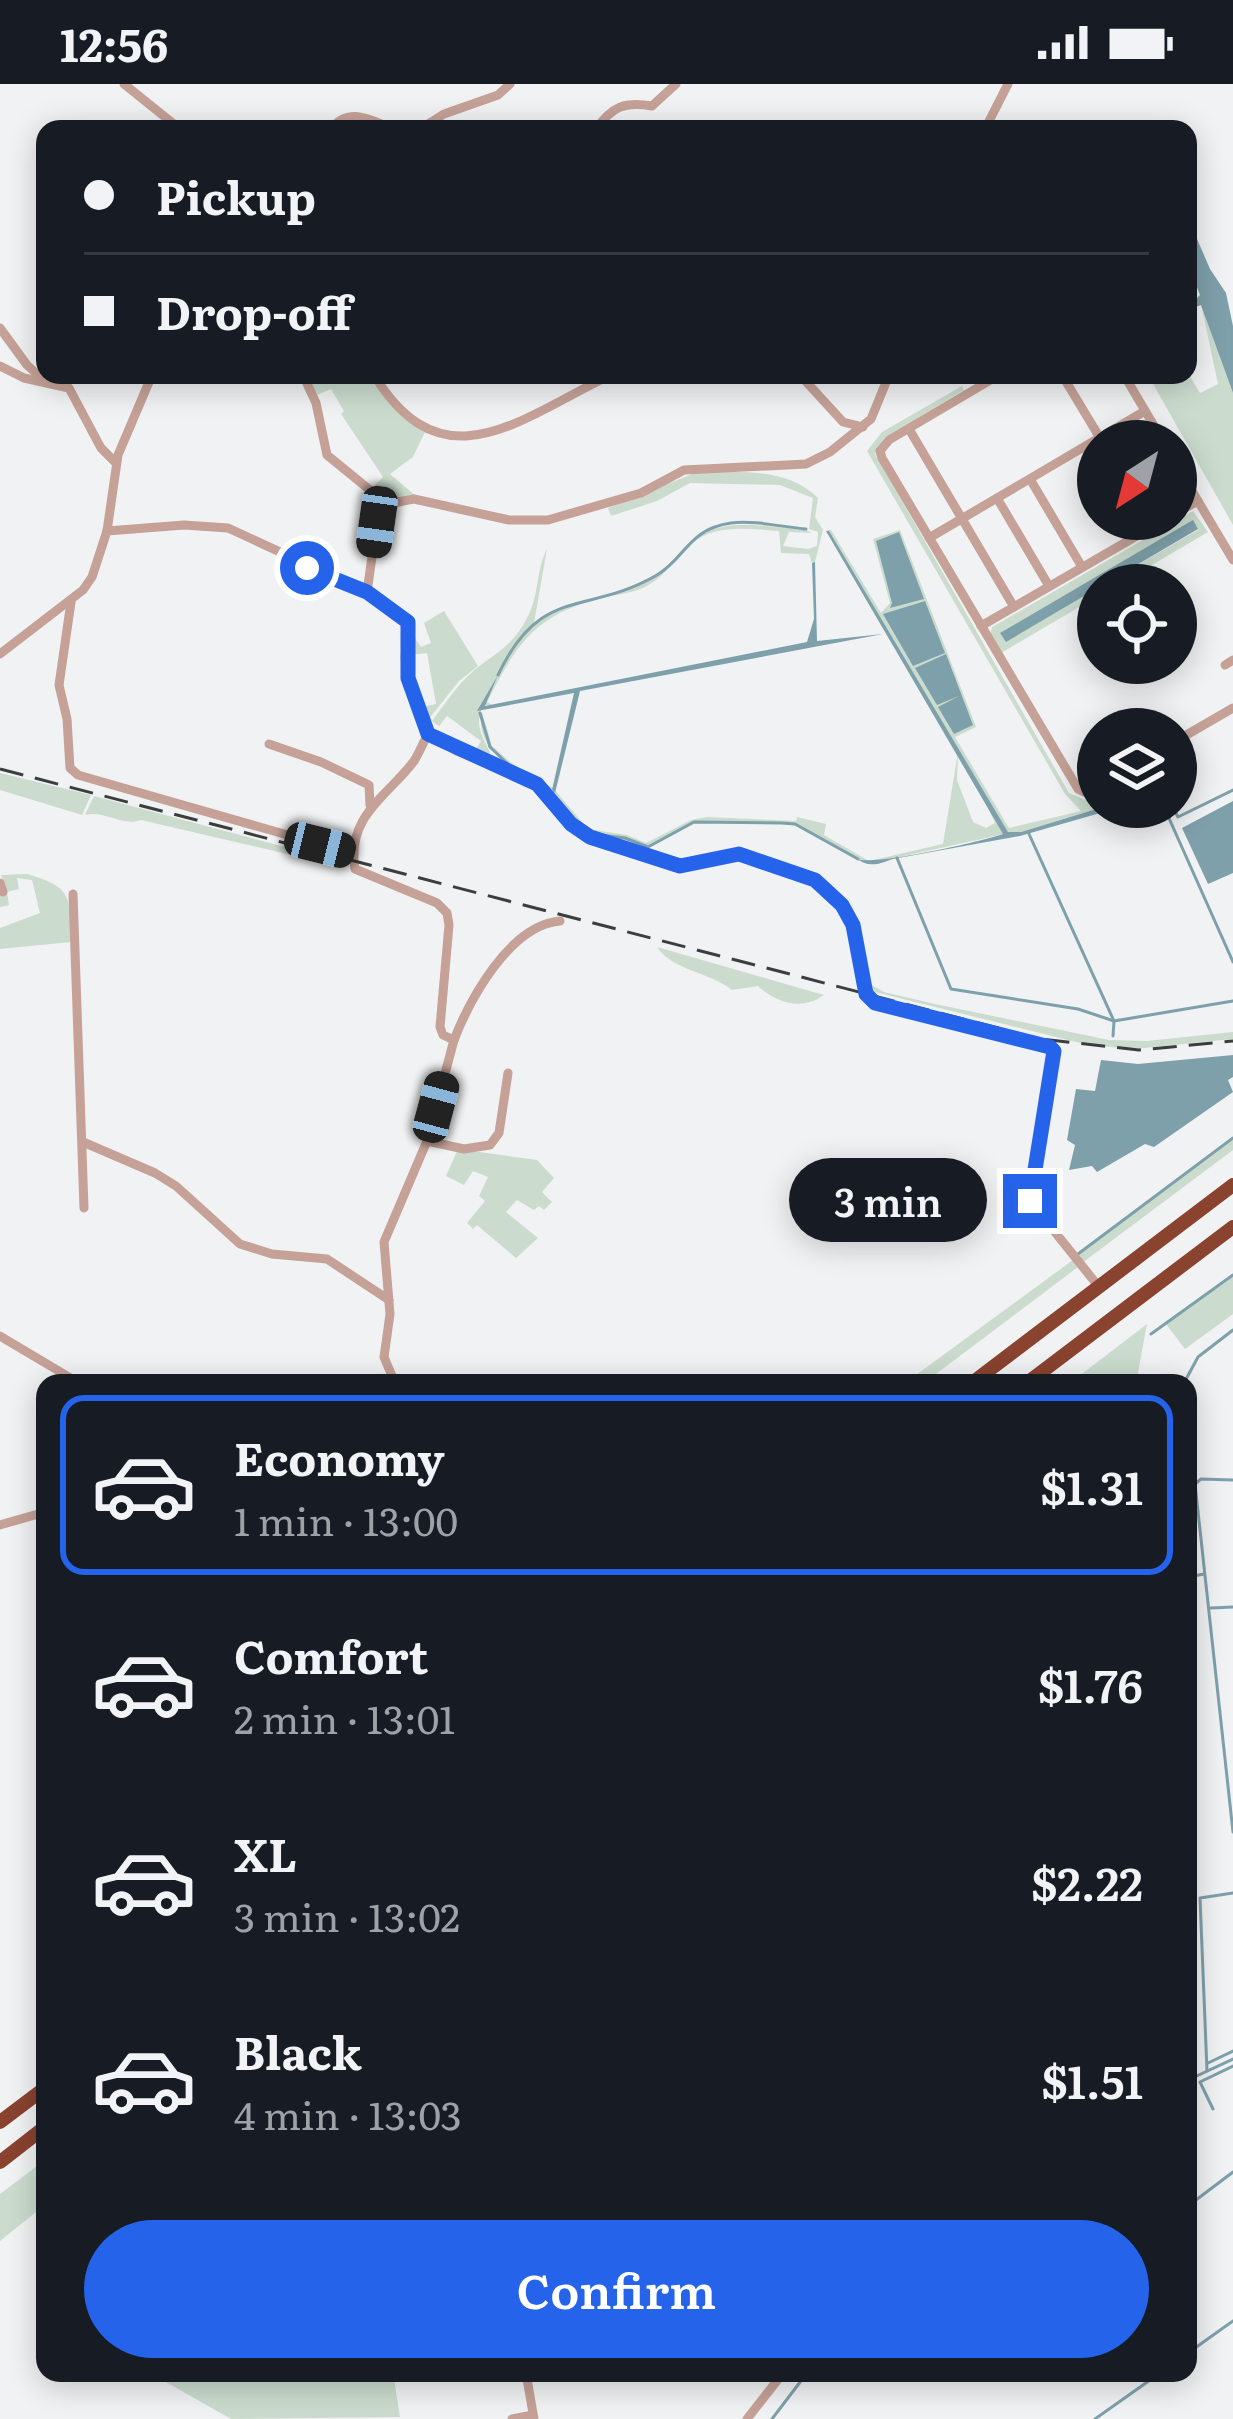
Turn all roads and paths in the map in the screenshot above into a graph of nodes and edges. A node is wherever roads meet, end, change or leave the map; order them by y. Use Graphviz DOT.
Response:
graph roads {
  1 [pos="124,84"];
  2 [pos="511,84"];
  3 [pos="676,84"];
  4 [pos="1007,84"];
  5 [pos="169,120"];
  6 [pos="434,120"];
  7 [pos="604,120"];
  8 [pos="989,120"];
  9 [pos="0,328"];
  10 [pos="0,366"];
  11 [pos="36,373"];
  12 [pos="36,380"];
  13 [pos="51,384"];
  14 [pos="148,384"];
  15 [pos="307,384"];
  16 [pos="382,384"];
  17 [pos="592,384"];
  18 [pos="808,384"];
  19 [pos="885,384"];
  20 [pos="984,384"];
  21 [pos="1068,384"];
  22 [pos="1129,384"];
  23 [pos="1144,410"];
  24 [pos="1089,420"];
  25 [pos="1128,420"];
  26 [pos="1150,420"];
  27 [pos="862,427"];
  28 [pos="909,428"];
  29 [pos="1077,451"];
  30 [pos="116,463"];
  31 [pos="1030,478"];
  32 [pos="997,498"];
  33 [pos="1198,501"];
  34 [pos="387,504"];
  35 [pos="962,518"];
  36 [pos="107,531"];
  37 [pos="929,538"];
  38 [pos="1129,540"];
  39 [pos="1233,560"];
  40 [pos="1080,564"];
  41 [pos="1087,564"];
  42 [pos="1077,570"];
  43 [pos="1049,586"];
  44 [pos="367,592"];
  45 [pos="71,602"];
  46 [pos="1014,607"];
  47 [pos="981,626"];
  48 [pos="0,654"];
  49 [pos="1233,708"];
  50 [pos="1197,729"];
  51 [pos="428,734"];
  52 [pos="269,744"];
  53 [pos="1077,787"];
  54 [pos="370,805"];
  55 [pos="354,854"];
  56 [pos="74,895"];
  57 [pos="560,921"];
  58 [pos="454,1040"];
  59 [pos="508,1073"];
  60 [pos="427,1141"];
  61 [pos="83,1142"];
  62 [pos="1233,1185"];
  63 [pos="84,1208"];
  64 [pos="1233,1227"];
  65 [pos="1099,1287"];
  66 [pos="389,1300"];
  67 [pos="0,1336"];
  68 [pos="64,1374"];
  69 [pos="391,1374"];
  70 [pos="984,1374"];
  71 [pos="1039,1374"];
  72 [pos="36,1515"];
  73 [pos="0,1525"];
  74 [pos="36,2095"];
  75 [pos="0,2122"];
  76 [pos="36,2135"];
  77 [pos="0,2162"];
  78 [pos="528,2382"];
  79 [pos="776,2382"];
  80 [pos="534,2417"];
  81 [pos="512,2419"];
  82 [pos="748,2419"];
  1 -- 5 [label="street"];
  2 -- 6 [label="street"];
  3 -- 7 [label="street"];
  4 -- 8 [label="street"];
  9 -- 11 [label="street"];
  10 -- 12 [label="street"];
  13 -- 30 [label="street"];
  14 -- 30 [label="street"];
  15 -- 34 [label="street"];
  16 -- 17 [label="street"];
  18 -- 27 [label="street"];
  19 -- 27 [label="street"];
  20 -- 28 [label="street"];
  21 -- 24 [label="street"];
  22 -- 23 [label="street"];
  23 -- 25 [label="street"];
  23 -- 26 [label="street"];
  27 -- 34 [label="street"];
  28 -- 35 [label="street"];
  28 -- 37 [label="street"];
  29 -- 31 [label="street"];
  30 -- 36 [label="street"];
  31 -- 32 [label="street"];
  31 -- 40 [label="street"];
  32 -- 35 [label="street"];
  32 -- 43 [label="street"];
  33 -- 39 [label="street"];
  34 -- 44 [label="street"];
  35 -- 37 [label="street"];
  35 -- 46 [label="street"];
  36 -- 44 [label="street"];
  36 -- 45 [label="street"];
  37 -- 47 [label="street"];
  38 -- 41 [label="street"];
  42 -- 43 [label="street"];
  43 -- 46 [label="street"];
  44 -- 51 [label="street"];
  45 -- 48 [label="street"];
  45 -- 55 [label="street"];
  46 -- 47 [label="street"];
  47 -- 53 [label="street"];
  49 -- 50 [label="street"];
  51 -- 54 [label="street"];
  51 -- 65 [label="street"];
  52 -- 54 [label="street"];
  54 -- 55 [label="street"];
  55 -- 58 [label="street"];
  56 -- 61 [label="street"];
  57 -- 58 [label="street"];
  58 -- 60 [label="street"];
  59 -- 60 [label="street"];
  60 -- 66 [label="street"];
  61 -- 63 [label="street"];
  61 -- 66 [label="street"];
  62 -- 65 [label="highway"];
  64 -- 71 [label="highway"];
  65 -- 70 [label="highway"];
  66 -- 69 [label="street"];
  67 -- 68 [label="street"];
  72 -- 73 [label="street"];
  74 -- 75 [label="highway"];
  76 -- 77 [label="highway"];
  78 -- 80 [label="street"];
  79 -- 82 [label="street"];
  80 -- 81 [label="street"];
}
